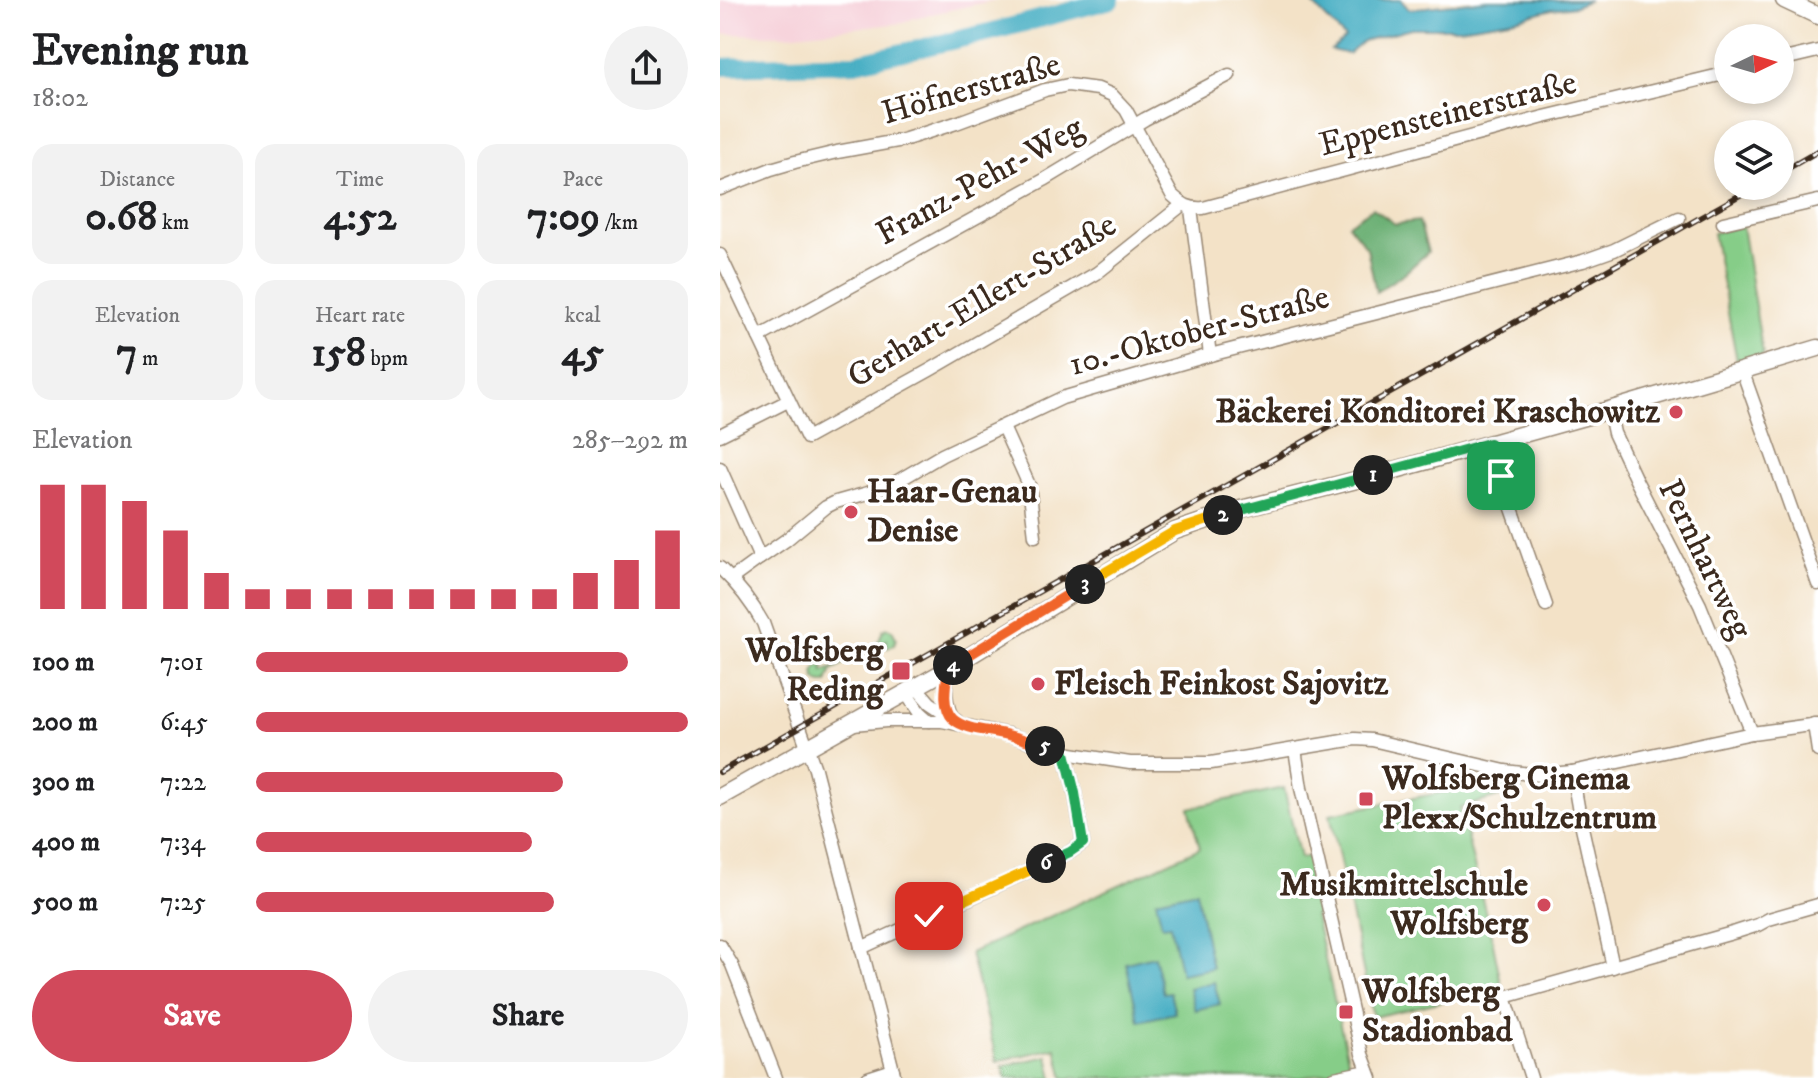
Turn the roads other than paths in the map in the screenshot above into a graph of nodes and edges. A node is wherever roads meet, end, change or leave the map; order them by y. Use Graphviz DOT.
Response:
graph roads {
  1 [pos="1784,0"];
  2 [pos="1818,16"];
  3 [pos="1818,51"];
  4 [pos="1794,57"];
  5 [pos="1229,75"];
  6 [pos="1714,76"];
  7 [pos="1134,127"];
  8 [pos="720,189"];
  9 [pos="1818,201"];
  10 [pos="1187,207"];
  11 [pos="1679,218"];
  12 [pos="1723,223"];
  13 [pos="720,255"];
  14 [pos="759,337"];
  15 [pos="1818,348"];
  16 [pos="1210,355"];
  17 [pos="1742,370"];
  18 [pos="788,401"];
  19 [pos="1609,410"];
  20 [pos="1003,427"];
  21 [pos="720,435"];
  22 [pos="1489,443"];
  23 [pos="720,468"];
  24 [pos="1035,536"];
  25 [pos="760,558"];
  26 [pos="720,568"];
  27 [pos="731,579"];
  28 [pos="1818,584"];
  29 [pos="1546,605"];
  30 [pos="948,669"];
  31 [pos="911,690"];
  32 [pos="952,718"];
  33 [pos="929,721"];
  34 [pos="1816,724"];
  35 [pos="846,725"];
  36 [pos="967,726"];
  37 [pos="1752,733"];
  38 [pos="808,746"];
  39 [pos="1295,749"];
  40 [pos="1818,751"];
  41 [pos="1065,753"];
  42 [pos="1572,772"];
  43 [pos="720,797"];
  44 [pos="1818,905"];
  45 [pos="720,945"];
  46 [pos="861,948"];
  47 [pos="1613,967"];
  48 [pos="726,968"];
  49 [pos="894,1074"];
  50 [pos="1369,1074"];
  51 [pos="776,1078"];
  52 [pos="868,1078"];
  53 [pos="1334,1078"];
  54 [pos="1531,1078"];
  1 -- 2 [label="main road"];
  3 -- 4 [label="street"];
  5 -- 7 [label="street, Franz-Pehr-Weg"];
  6 -- 10 [label="street, Eppensteinerstraße"];
  7 -- 8 [label="street, Höfnerstraße"];
  7 -- 10 [label="street, Höfnerstraße"];
  7 -- 14 [label="street, Franz-Pehr-Weg"];
  9 -- 12 [label="street"];
  10 -- 16 [label="street"];
  10 -- 18 [label="street, Gerhart-Ellert-Straße"];
  11 -- 16 [label="street, 10.-Oktober-Straße"];
  13 -- 14 [label="street"];
  14 -- 18 [label="street"];
  15 -- 17 [label="main road"];
  16 -- 20 [label="street, 10.-Oktober-Straße"];
  17 -- 19 [label="main road"];
  17 -- 28 [label="street"];
  18 -- 21 [label="street"];
  19 -- 22 [label="main road"];
  19 -- 37 [label="street, Pernhartweg"];
  20 -- 24 [label="street"];
  20 -- 25 [label="street, 10.-Oktober-Straße"];
  22 -- 29 [label="street"];
  22 -- 30 [label="main road"];
  23 -- 25 [label="street"];
  25 -- 27 [label="street, 10.-Oktober-Straße"];
  26 -- 27 [label="street"];
  27 -- 38 [label="street"];
  30 -- 31 [label="main road"];
  30 -- 32 [label="street"];
  31 -- 32 [label="street"];
  31 -- 33 [label="street"];
  31 -- 35 [label="main road"];
  32 -- 36 [label="street"];
  33 -- 35 [label="street"];
  33 -- 36 [label="street"];
  34 -- 37 [label="street"];
  34 -- 40 [label="street"];
  35 -- 38 [label="main road"];
  36 -- 41 [label="street"];
  37 -- 42 [label="street"];
  38 -- 43 [label="main road"];
  38 -- 46 [label="street"];
  39 -- 41 [label="street"];
  39 -- 42 [label="street"];
  39 -- 50 [label="street"];
  41 -- 46 [label="street"];
  42 -- 47 [label="street"];
  44 -- 47 [label="street"];
  45 -- 48 [label="street"];
  46 -- 49 [label="street"];
  47 -- 54 [label="street"];
  48 -- 51 [label="street"];
  49 -- 52 [label="street"];
  50 -- 53 [label="street"];
}
